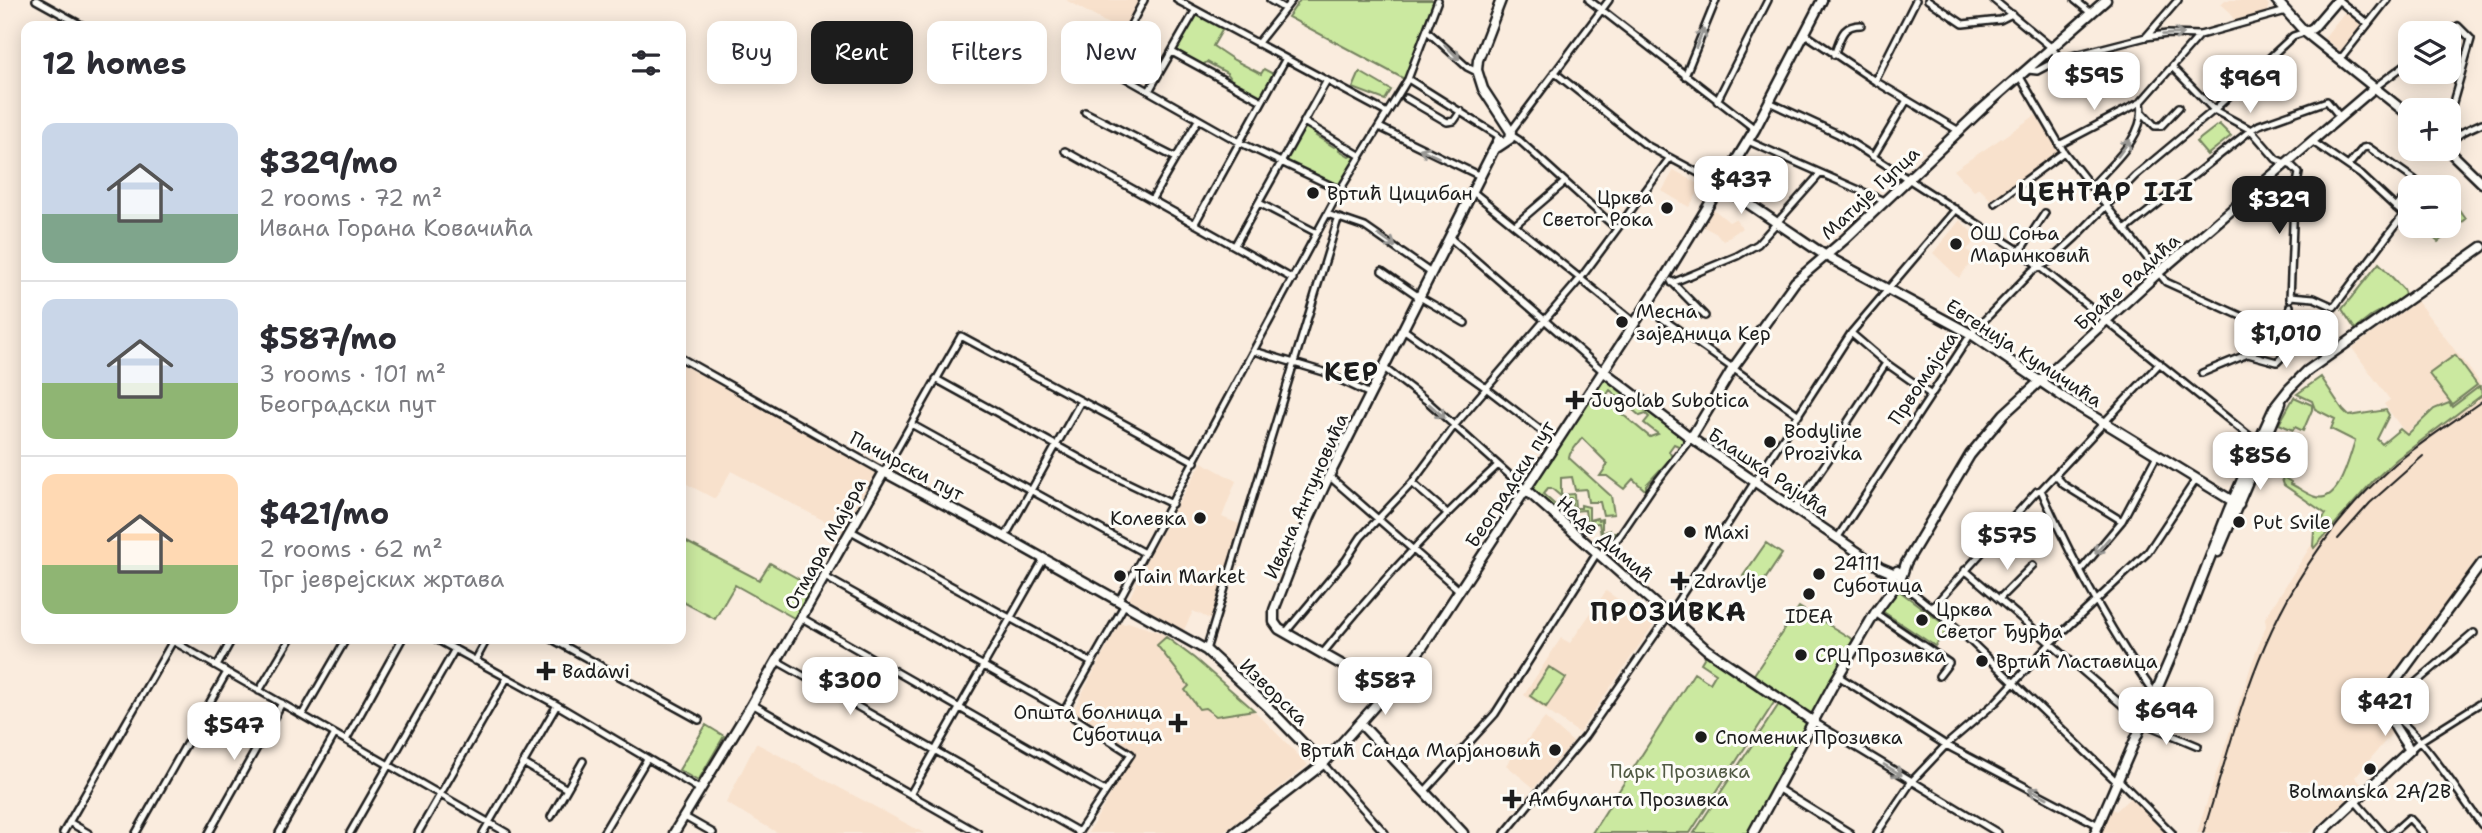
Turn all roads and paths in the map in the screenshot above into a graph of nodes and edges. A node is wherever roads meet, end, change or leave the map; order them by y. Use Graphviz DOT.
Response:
graph roads {
  1 [pos="36,0"];
  2 [pos="1144,0"];
  3 [pos="1177,0"];
  4 [pos="1270,0"];
  5 [pos="1292,0"];
  6 [pos="1438,0"];
  7 [pos="1501,0"];
  8 [pos="1589,0"];
  9 [pos="1609,0"];
  10 [pos="1716,0"];
  11 [pos="1768,0"];
  12 [pos="1822,0"];
  13 [pos="1916,0"];
  14 [pos="1928,0"];
  15 [pos="1994,0"];
  16 [pos="2075,0"];
  17 [pos="2106,0"];
  18 [pos="2178,0"];
  19 [pos="2276,0"];
  20 [pos="2337,0"];
  21 [pos="2387,0"];
  22 [pos="1285,9"];
  23 [pos="1195,10"];
  24 [pos="1601,10"];
  25 [pos="2286,11"];
  26 [pos="2091,13"];
  27 [pos="2011,14"];
  28 [pos="74,21"];
  29 [pos="2368,24"];
  30 [pos="1861,25"];
  31 [pos="2461,29"];
  32 [pos="1427,31"];
  33 [pos="2305,32"];
  34 [pos="1805,34"];
  35 [pos="2200,35"];
  36 [pos="2146,37"];
  37 [pos="1257,44"];
  38 [pos="2052,48"];
  39 [pos="1172,51"];
  40 [pos="1834,55"];
  41 [pos="2342,57"];
  42 [pos="2060,59"];
  43 [pos="1285,60"];
  44 [pos="2173,68"];
  45 [pos="2028,70"];
  46 [pos="2398,70"];
  47 [pos="1477,72"];
  48 [pos="1553,72"];
  49 [pos="2461,74"];
  50 [pos="1685,76"];
  51 [pos="2020,77"];
  52 [pos="1408,79"];
  53 [pos="1875,80"];
  54 [pos="1326,82"];
  55 [pos="2374,88"];
  56 [pos="1149,91"];
  57 [pos="1406,98"];
  58 [pos="1907,100"];
  59 [pos="1717,101"];
  60 [pos="1262,102"];
  61 [pos="1769,102"];
  62 [pos="2141,102"];
  63 [pos="2179,107"];
  64 [pos="2398,107"];
  65 [pos="2214,110"];
  66 [pos="1461,111"];
  67 [pos="1085,112"];
  68 [pos="1387,113"];
  69 [pos="2143,114"];
  70 [pos="2340,117"];
  71 [pos="1198,120"];
  72 [pos="1304,122"];
  73 [pos="2482,123"];
  74 [pos="1379,127"];
  75 [pos="1755,129"];
  76 [pos="2251,130"];
  77 [pos="1958,131"];
  78 [pos="1504,134"];
  79 [pos="2461,134"];
  80 [pos="1748,141"];
  81 [pos="1239,142"];
  82 [pos="2313,142"];
  83 [pos="2060,145"];
  84 [pos="1065,151"];
  85 [pos="2064,152"];
  86 [pos="1361,156"];
  87 [pos="1872,157"];
  88 [pos="1177,159"];
  89 [pos="1669,159"];
  90 [pos="2459,161"];
  91 [pos="1281,162"];
  92 [pos="2287,164"];
  93 [pos="2348,166"];
  94 [pos="1820,174"];
  95 [pos="2408,175"];
  96 [pos="1480,176"];
  97 [pos="2474,177"];
  98 [pos="1908,180"];
  99 [pos="1565,182"];
  100 [pos="2482,183"];
  101 [pos="1721,185"];
  102 [pos="2091,187"];
  103 [pos="1340,190"];
  104 [pos="1472,191"];
  105 [pos="2482,192"];
  106 [pos="1153,200"];
  107 [pos="1884,201"];
  108 [pos="1259,202"];
  109 [pos="1995,202"];
  110 [pos="2398,205"];
  111 [pos="2106,206"];
  112 [pos="2396,208"];
  113 [pos="1956,209"];
  114 [pos="2045,213"];
  115 [pos="1327,214"];
  116 [pos="1338,219"];
  117 [pos="1195,223"];
  118 [pos="2398,223"];
  119 [pos="1778,224"];
  120 [pos="1515,225"];
  121 [pos="1618,229"];
  122 [pos="2125,230"];
  123 [pos="1317,233"];
  124 [pos="1449,237"];
  125 [pos="1235,245"];
  126 [pos="2482,247"];
  127 [pos="2020,251"];
  128 [pos="1826,256"];
  129 [pos="2040,267"];
  130 [pos="1382,271"];
  131 [pos="1431,272"];
  132 [pos="2158,273"];
  133 [pos="1293,279"];
  134 [pos="1580,279"];
  135 [pos="1669,280"];
  136 [pos="1888,288"];
  137 [pos="1418,296"];
  138 [pos="2290,300"];
  139 [pos="1646,307"];
  140 [pos="1705,316"];
  141 [pos="1544,321"];
  142 [pos="2105,322"];
  143 [pos="1465,323"];
  144 [pos="1635,323"];
  145 [pos="1403,329"];
  146 [pos="1852,333"];
  147 [pos="1971,334"];
  148 [pos="2289,339"];
  149 [pos="1254,351"];
  150 [pos="2329,356"];
  151 [pos="686,361"];
  152 [pos="1293,363"];
  153 [pos="1886,363"];
  154 [pos="2160,363"];
  155 [pos="1384,368"];
  156 [pos="1733,368"];
  157 [pos="1604,372"];
  158 [pos="2202,373"];
  159 [pos="936,379"];
  160 [pos="2040,382"];
  161 [pos="1486,388"];
  162 [pos="1370,394"];
  163 [pos="1930,394"];
  164 [pos="2282,400"];
  165 [pos="1081,401"];
  166 [pos="1799,415"];
  167 [pos="911,424"];
  168 [pos="2105,424"];
  169 [pos="1454,426"];
  170 [pos="1691,438"];
  171 [pos="1556,442"];
  172 [pos="2258,443"];
  173 [pos="1056,444"];
  174 [pos="2156,457"];
  175 [pos="1195,462"];
  176 [pos="1497,466"];
  177 [pos="884,472"];
  178 [pos="2055,475"];
  179 [pos="1329,476"];
  180 [pos="2195,481"];
  181 [pos="1756,482"];
  182 [pos="1412,483"];
  183 [pos="1525,489"];
  184 [pos="1029,490"];
  185 [pos="2041,490"];
  186 [pos="2236,503"];
  187 [pos="1172,504"];
  188 [pos="1795,508"];
  189 [pos="1447,513"];
  190 [pos="1379,518"];
  191 [pos="2122,521"];
  192 [pos="851,531"];
  193 [pos="1005,537"];
  194 [pos="1838,537"];
  195 [pos="1414,548"];
  196 [pos="1144,553"];
  197 [pos="1599,554"];
  198 [pos="1044,559"];
  199 [pos="2482,563"];
  200 [pos="2033,565"];
  201 [pos="1965,570"];
  202 [pos="2080,571"];
  203 [pos="825,577"];
  204 [pos="1896,579"];
  205 [pos="1460,591"];
  206 [pos="1999,599"];
  207 [pos="1122,602"];
  208 [pos="2096,603"];
  209 [pos="1932,608"];
  210 [pos="1875,613"];
  211 [pos="1668,616"];
  212 [pos="1010,617"];
  213 [pos="802,618"];
  214 [pos="1286,633"];
  215 [pos="2474,633"];
  216 [pos="172,644"];
  217 [pos="181,644"];
  218 [pos="229,644"];
  219 [pos="287,644"];
  220 [pos="343,644"];
  221 [pos="399,644"];
  222 [pos="445,644"];
  223 [pos="484,644"];
  224 [pos="561,644"];
  225 [pos="2050,644"];
  226 [pos="454,649"];
  227 [pos="1206,650"];
  228 [pos="1322,654"];
  229 [pos="475,661"];
  230 [pos="777,661"];
  231 [pos="1092,663"];
  232 [pos="217,666"];
  233 [pos="984,666"];
  234 [pos="227,671"];
  235 [pos="1838,676"];
  236 [pos="1939,676"];
  237 [pos="508,678"];
  238 [pos="2014,682"];
  239 [pos="260,691"];
  240 [pos="1388,691"];
  241 [pos="2155,694"];
  242 [pos="2482,702"];
  243 [pos="282,703"];
  244 [pos="752,704"];
  245 [pos="557,705"];
  246 [pos="960,708"];
  247 [pos="2388,709"];
  248 [pos="1064,711"];
  249 [pos="302,715"];
  250 [pos="699,720"];
  251 [pos="1814,722"];
  252 [pos="1360,723"];
  253 [pos="2143,723"];
  254 [pos="335,734"];
  255 [pos="346,740"];
  256 [pos="2420,741"];
  257 [pos="1946,745"];
  258 [pos="2198,746"];
  259 [pos="936,750"];
  260 [pos="2410,750"];
  261 [pos="647,759"];
  262 [pos="583,761"];
  263 [pos="523,762"];
  264 [pos="1323,764"];
  265 [pos="389,765"];
  266 [pos="1912,781"];
  267 [pos="2118,781"];
  268 [pos="1777,788"];
  269 [pos="567,789"];
  270 [pos="699,789"];
  271 [pos="1105,791"];
  272 [pos="1424,792"];
  273 [pos="911,793"];
  274 [pos="440,795"];
  275 [pos="2356,802"];
  276 [pos="683,816"];
  277 [pos="551,817"];
  278 [pos="69,822"];
  279 [pos="489,822"];
  280 [pos="2482,825"];
  281 [pos="2097,829"];
  282 [pos="1079,832"];
  283 [pos="63,833"];
  284 [pos="88,833"];
  285 [pos="136,833"];
  286 [pos="209,833"];
  287 [pos="279,833"];
  288 [pos="350,833"];
  289 [pos="418,833"];
  290 [pos="483,833"];
  291 [pos="507,833"];
  292 [pos="603,833"];
  293 [pos="674,833"];
  294 [pos="713,833"];
  295 [pos="978,833"];
  296 [pos="1234,833"];
  297 [pos="1385,833"];
  298 [pos="1463,833"];
  299 [pos="1505,833"];
  300 [pos="1753,833"];
  301 [pos="1850,833"];
  302 [pos="1878,833"];
  303 [pos="1998,833"];
  304 [pos="2172,833"];
  305 [pos="2321,833"];
  306 [pos="2383,833"];
  307 [pos="2392,833"];
  308 [pos="2423,833"];
  1 -- 28 [label="street"];
  2 -- 56 [label="street"];
  3 -- 23 [label="street"];
  4 -- 22 [label="street"];
  5 -- 22 [label="street"];
  6 -- 32 [label="street"];
  7 -- 47 [label="street"];
  8 -- 24 [label="street"];
  9 -- 24 [label="street, Ивана Антуновића"];
  50 -- 10 [label="street, one-way"];
  11 -- 59 [label="street"];
  12 -- 34 [label="street, Београдски пут"];
  13 -- 53 [label="street"];
  14 -- 27 [label="street"];
  15 -- 27 [label="street"];
  16 -- 26 [label="street"];
  17 -- 26 [label="street, Матије Гупца"];
  18 -- 36 [label="street"];
  19 -- 25 [label="street"];
  20 -- 29 [label="street"];
  20 -- 33 [label="street"];
  21 -- 29 [label="street"];
  22 -- 37 [label="street"];
  23 -- 37 [label="street"];
  23 -- 39 [label="street"];
  24 -- 48 [label="street, Ивана Антуновића"];
  24 -- 50 [label="street"];
  25 -- 33 [label="street"];
  25 -- 35 [label="street"];
  26 -- 38 [label="street, Матије Гупца"];
  27 -- 38 [label="street"];
  29 -- 41 [label="street"];
  30 -- 40 [label="street"];
  31 -- 49 [label="street"];
  32 -- 47 [label="street, one-way"];
  32 -- 52 [label="street"];
  33 -- 55 [label="street"];
  33 -- 65 [label="street, Првомајска"];
  34 -- 40 [label="street"];
  34 -- 61 [label="street, Београдски пут"];
  36 -- 35 [label="street, one-way"];
  35 -- 44 [label="street"];
  36 -- 42 [label="street"];
  37 -- 43 [label="street"];
  38 -- 42 [label="street"];
  38 -- 45 [label="street, Матије Гупца"];
  39 -- 56 [label="street"];
  39 -- 60 [label="street"];
  40 -- 53 [label="street"];
  42 -- 45 [label="street"];
  43 -- 54 [label="street"];
  43 -- 60 [label="street"];
  44 -- 62 [label="street"];
  44 -- 65 [label="street"];
  45 -- 51 [label="street, Матије Гупца"];
  46 -- 55 [label="street, Браће Радића"];
  47 -- 78 [label="street"];
  48 -- 78 [label="street, Ивана Антуновића"];
  48 -- 89 [label="street"];
  50 -- 59 [label="street"];
  51 -- 77 [label="street, Матије Гупца"];
  51 -- 83 [label="street"];
  52 -- 66 [label="street"];
  52 -- 68 [label="street"];
  53 -- 58 [label="street"];
  54 -- 68 [label="street"];
  54 -- 72 [label="street"];
  55 -- 64 [label="street"];
  55 -- 70 [label="street, Браће Радића"];
  56 -- 71 [label="street"];
  57 -- 66 [label="street"];
  58 -- 77 [label="street"];
  58 -- 87 [label="street"];
  59 -- 75 [label="street"];
  60 -- 81 [label="street"];
  61 -- 75 [label="street, Београдски пут"];
  61 -- 87 [label="street"];
  62 -- 69 [label="street"];
  62 -- 83 [label="street"];
  63 -- 69 [label="street"];
  65 -- 76 [label="street"];
  65 -- 111 [label="street, Првомајска"];
  66 -- 78 [label="street"];
  67 -- 88 [label="street"];
  68 -- 74 [label="street"];
  102 -- 69 [label="street, one-way"];
  70 -- 76 [label="street"];
  70 -- 82 [label="street, Браће Радића"];
  71 -- 81 [label="street"];
  71 -- 88 [label="street"];
  72 -- 86 [label="street"];
  72 -- 91 [label="street"];
  73 -- 79 [label="street"];
  74 -- 86 [label="street"];
  96 -- 74 [label="street, one-way"];
  75 -- 80 [label="street, Београдски пут"];
  76 -- 92 [label="street"];
  76 -- 122 [label="street"];
  77 -- 98 [label="street, Матије Гупца"];
  78 -- 96 [label="street, Ивана Антуновића"];
  78 -- 99 [label="street"];
  80 -- 94 [label="street"];
  80 -- 101 [label="street, Београдски пут"];
  81 -- 91 [label="street"];
  81 -- 117 [label="street"];
  82 -- 92 [label="street, Браће Радића"];
  82 -- 93 [label="street"];
  83 -- 85 [label="street"];
  84 -- 106 [label="street"];
  85 -- 102 [label="street"];
  85 -- 109 [label="street"];
  86 -- 103 [label="street"];
  87 -- 98 [label="street"];
  88 -- 106 [label="street"];
  89 -- 101 [label="street"];
  89 -- 121 [label="street"];
  90 -- 97 [label="street"];
  91 -- 103 [label="street"];
  91 -- 108 [label="street"];
  92 -- 132 [label="street, Браће Радића"];
  92 -- 138 [label="street"];
  93 -- 95 [label="street"];
  93 -- 112 [label="street"];
  94 -- 107 [label="street"];
  94 -- 119 [label="street"];
  96 -- 104 [label="street, Ивана Антуновића"];
  97 -- 100 [label="street"];
  97 -- 105 [label="street"];
  98 -- 107 [label="street, Матије Гупца"];
  98 -- 113 [label="street"];
  99 -- 120 [label="street"];
  99 -- 121 [label="street"];
  101 -- 119 [label="street, Евгенија Кумичића"];
  101 -- 135 [label="street, Београдски пут"];
  102 -- 111 [label="street"];
  103 -- 115 [label="street"];
  104 -- 120 [label="street"];
  104 -- 124 [label="street, Ивана Антуновића"];
  106 -- 117 [label="street"];
  107 -- 128 [label="street, Матије Гупца"];
  108 -- 123 [label="street"];
  108 -- 125 [label="street"];
  110 -- 112 [label="street"];
  111 -- 122 [label="street"];
  111 -- 129 [label="street, Првомајска"];
  113 -- 127 [label="street"];
  113 -- 136 [label="street"];
  114 -- 127 [label="street"];
  115 -- 116 [label="street"];
  115 -- 123 [label="street"];
  116 -- 131 [label="street, one-way"];
  116 -- 152 [label="street"];
  117 -- 125 [label="street"];
  118 -- 138 [label="street"];
  119 -- 128 [label="street, Евгенија Кумичића"];
  119 -- 135 [label="street"];
  120 -- 134 [label="street"];
  121 -- 134 [label="street"];
  122 -- 132 [label="street"];
  123 -- 133 [label="street"];
  124 -- 131 [label="street, Ивана Антуновића"];
  124 -- 141 [label="street, Блашка Рајића"];
  125 -- 133 [label="street"];
  126 -- 150 [label="street"];
  127 -- 129 [label="street"];
  128 -- 136 [label="street, Евгенија Кумичића"];
  128 -- 156 [label="street, Матије Гупца"];
  129 -- 142 [label="street"];
  129 -- 147 [label="street, Првомајска"];
  130 -- 137 [label="street"];
  131 -- 137 [label="street, Ивана Антуновића"];
  132 -- 142 [label="street, Браће Радића"];
  132 -- 148 [label="street"];
  133 -- 149 [label="street"];
  134 -- 141 [label="street"];
  134 -- 144 [label="street"];
  135 -- 139 [label="street, Београдски пут"];
  135 -- 140 [label="street"];
  136 -- 146 [label="street"];
  136 -- 147 [label="street, Евгенија Кумичића"];
  137 -- 143 [label="street"];
  137 -- 145 [label="street, Ивана Антуновића"];
  138 -- 148 [label="street"];
  139 -- 144 [label="street, Београдски пут"];
  139 -- 156 [label="street"];
  141 -- 157 [label="street, Блашка Рајића"];
  141 -- 161 [label="street"];
  142 -- 154 [label="street"];
  142 -- 160 [label="street, Браће Радића"];
  144 -- 157 [label="street, Београдски пут"];
  145 -- 155 [label="street, Ивана Антуновића"];
  145 -- 161 [label="street"];
  146 -- 153 [label="street"];
  146 -- 166 [label="street"];
  147 -- 160 [label="street, Евгенија Кумичића"];
  147 -- 163 [label="street, Првомајска"];
  148 -- 150 [label="street"];
  148 -- 158 [label="street"];
  149 -- 152 [label="street"];
  149 -- 175 [label="street"];
  150 -- 164 [label="street"];
  151 -- 177 [label="street, Пачирски пут"];
  152 -- 162 [label="street"];
  152 -- 227 [label="street"];
  153 -- 163 [label="street"];
  153 -- 188 [label="street"];
  154 -- 168 [label="street"];
  154 -- 172 [label="street"];
  155 -- 162 [label="street, Ивана Антуновића"];
  155 -- 169 [label="street, Наде Димић, one-way"];
  156 -- 166 [label="street"];
  156 -- 170 [label="street, Матије Гупца"];
  157 -- 170 [label="street, Блашка Рајића"];
  157 -- 171 [label="street, Београдски пут"];
  159 -- 165 [label="street, Отмара Мајера"];
  159 -- 167 [label="street, Отмара Мајера"];
  159 -- 173 [label="street"];
  160 -- 168 [label="street, Евгенија Кумичића"];
  160 -- 204 [label="street, Браће Радића"];
  161 -- 169 [label="street"];
  161 -- 171 [label="street"];
  162 -- 179 [label="street, Ивана Антуновића"];
  163 -- 194 [label="street, Првомајска"];
  164 -- 172 [label="street"];
  164 -- 186 [label="street"];
  165 -- 173 [label="street"];
  165 -- 175 [label="street"];
  166 -- 181 [label="street"];
  167 -- 177 [label="street, Отмара Мајера"];
  167 -- 184 [label="street"];
  168 -- 174 [label="street, Евгенија Кумичића"];
  168 -- 178 [label="street"];
  169 -- 176 [label="street, Наде Димић"];
  169 -- 182 [label="street"];
  170 -- 181 [label="street, Блашка Рајића"];
  170 -- 197 [label="street"];
  171 -- 183 [label="street, Београдски пут"];
  172 -- 186 [label="street"];
  173 -- 184 [label="street"];
  173 -- 187 [label="street"];
  174 -- 180 [label="street, Евгенија Кумичића"];
  174 -- 191 [label="street"];
  175 -- 187 [label="street"];
  176 -- 183 [label="street, Наде Димић"];
  176 -- 189 [label="street"];
  177 -- 192 [label="street, Отмара Мајера"];
  177 -- 193 [label="street, Пачирски пут"];
  178 -- 185 [label="street"];
  178 -- 191 [label="street"];
  179 -- 190 [label="street"];
  179 -- 214 [label="street, Ивана Антуновића"];
  180 -- 186 [label="street, Евгенија Кумичића"];
  180 -- 208 [label="street"];
  181 -- 188 [label="street, Блашка Рајића"];
  181 -- 211 [label="street"];
  182 -- 189 [label="street"];
  182 -- 190 [label="street"];
  183 -- 197 [label="street, Наде Димић"];
  183 -- 205 [label="street, Београдски пут"];
  184 -- 193 [label="street"];
  184 -- 196 [label="street"];
  185 -- 201 [label="street"];
  185 -- 202 [label="street"];
  186 -- 241 [label="street"];
  187 -- 196 [label="street"];
  188 -- 194 [label="street, Блашка Рајића"];
  189 -- 195 [label="street"];
  190 -- 195 [label="street"];
  190 -- 214 [label="street"];
  191 -- 202 [label="street, one-way"];
  192 -- 203 [label="street, Отмара Мајера"];
  192 -- 212 [label="street"];
  193 -- 198 [label="street, Пачирски пут"];
  194 -- 204 [label="street, Блашка Рајића"];
  195 -- 205 [label="street"];
  195 -- 228 [label="street"];
  196 -- 207 [label="street"];
  197 -- 211 [label="street, Наде Димић"];
  197 -- 272 [label="street"];
  198 -- 207 [label="street, Пачирски пут"];
  198 -- 212 [label="street"];
  199 -- 247 [label="street"];
  200 -- 206 [label="street"];
  201 -- 206 [label="street"];
  201 -- 209 [label="street"];
  202 -- 208 [label="street"];
  203 -- 213 [label="street, Отмара Мајера"];
  203 -- 233 [label="street"];
  204 -- 209 [label="street"];
  204 -- 210 [label="street, Браће Радића"];
  205 -- 240 [label="street, Београдски пут"];
  206 -- 225 [label="street"];
  207 -- 227 [label="street, Изворска"];
  207 -- 231 [label="street"];
  208 -- 225 [label="street"];
  208 -- 241 [label="street"];
  209 -- 238 [label="street"];
  210 -- 235 [label="street, Браће Радића"];
  210 -- 236 [label="street"];
  211 -- 251 [label="street, Наде Димић"];
  211 -- 299 [label="street"];
  212 -- 231 [label="street"];
  212 -- 233 [label="street"];
  213 -- 230 [label="street, Отмара Мајера"];
  213 -- 246 [label="street"];
  214 -- 228 [label="street"];
  215 -- 247 [label="street"];
  216 -- 278 [label="street"];
  217 -- 232 [label="street"];
  218 -- 232 [label="street"];
  219 -- 239 [label="street"];
  220 -- 249 [label="street"];
  221 -- 255 [label="street"];
  222 -- 226 [label="street"];
  223 -- 229 [label="street"];
  224 -- 250 [label="street"];
  225 -- 238 [label="street"];
  225 -- 253 [label="street"];
  226 -- 229 [label="street"];
  226 -- 265 [label="street"];
  227 -- 264 [label="street, Изворска"];
  228 -- 240 [label="street"];
  229 -- 237 [label="street"];
  230 -- 244 [label="street, Отмара Мајера"];
  230 -- 259 [label="street"];
  231 -- 248 [label="street"];
  232 -- 234 [label="street"];
  233 -- 246 [label="street"];
  233 -- 248 [label="street"];
  234 -- 239 [label="street"];
  234 -- 285 [label="street"];
  235 -- 251 [label="street, Браће Радића"];
  235 -- 257 [label="street"];
  237 -- 245 [label="street"];
  237 -- 274 [label="street"];
  238 -- 257 [label="street"];
  238 -- 267 [label="street"];
  239 -- 243 [label="street"];
  240 -- 252 [label="street, Београдски пут"];
  241 -- 253 [label="street"];
  242 -- 256 [label="street"];
  243 -- 249 [label="street"];
  243 -- 286 [label="street"];
  244 -- 270 [label="street, Отмара Мајера"];
  244 -- 273 [label="street"];
  245 -- 261 [label="street"];
  245 -- 263 [label="street"];
  246 -- 259 [label="street"];
  246 -- 271 [label="street"];
  247 -- 256 [label="street"];
  247 -- 260 [label="street"];
  248 -- 271 [label="street"];
  249 -- 254 [label="street"];
  251 -- 266 [label="street, one-way"];
  251 -- 268 [label="street, Браће Радића"];
  252 -- 264 [label="street, Београдски пут"];
  252 -- 272 [label="street"];
  253 -- 258 [label="street"];
  253 -- 267 [label="street"];
  254 -- 255 [label="street"];
  254 -- 287 [label="street"];
  255 -- 265 [label="street"];
  256 -- 260 [label="street"];
  256 -- 280 [label="street"];
  257 -- 266 [label="street"];
  281 -- 257 [label="street, one-way"];
  259 -- 273 [label="street"];
  259 -- 282 [label="street"];
  260 -- 275 [label="street"];
  261 -- 270 [label="street"];
  261 -- 292 [label="street"];
  262 -- 269 [label="street"];
  263 -- 269 [label="street"];
  263 -- 279 [label="street"];
  264 -- 296 [label="street, Београдски пут"];
  264 -- 297 [label="street, Изворска"];
  265 -- 274 [label="street"];
  265 -- 288 [label="street"];
  266 -- 302 [label="street"];
  266 -- 303 [label="street"];
  267 -- 281 [label="street"];
  267 -- 304 [label="street"];
  268 -- 300 [label="street, Браће Радића"];
  268 -- 301 [label="street"];
  269 -- 277 [label="street"];
  270 -- 276 [label="street, Отмара Мајера"];
  271 -- 282 [label="street"];
  272 -- 298 [label="street"];
  273 -- 295 [label="street"];
  274 -- 279 [label="street"];
  274 -- 289 [label="street"];
  275 -- 305 [label="street"];
  275 -- 306 [label="street"];
  276 -- 293 [label="street, Отмара Мајера"];
  276 -- 294 [label="street"];
  278 -- 283 [label="street"];
  278 -- 284 [label="street"];
  279 -- 290 [label="street"];
  279 -- 291 [label="street"];
  307 -- 308 [label="street"];
}
